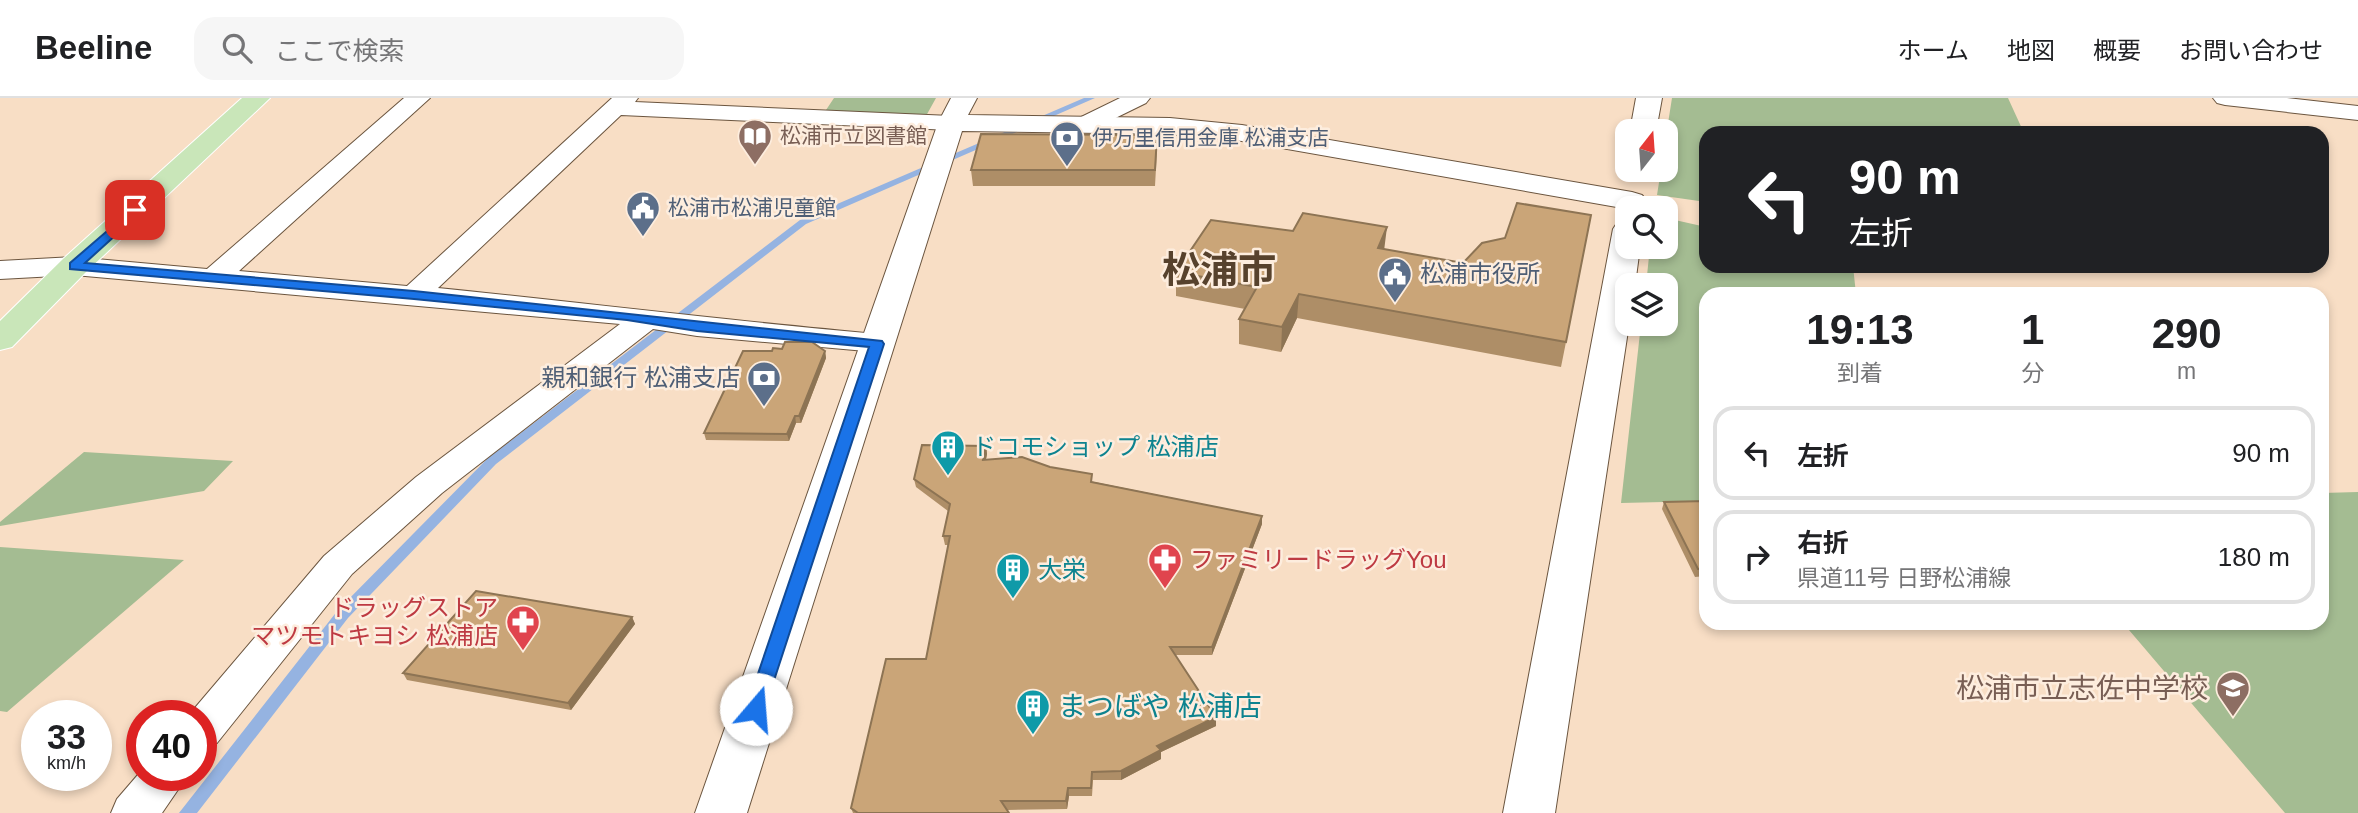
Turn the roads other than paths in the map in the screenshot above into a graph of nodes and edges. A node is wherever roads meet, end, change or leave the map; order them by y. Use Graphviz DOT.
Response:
graph roads {
  1 [pos="257,98"];
  2 [pos="418,98"];
  3 [pos="1138,98"];
  4 [pos="1649,98"];
  5 [pos="2225,98"];
  6 [pos="621,103"];
  7 [pos="958,110"];
  8 [pos="2346,112"];
  9 [pos="1645,119"];
  10 [pos="1083,125"];
  11 [pos="1615,210"];
  12 [pos="1622,259"];
  13 [pos="74,266"];
  14 [pos="0,270"];
  15 [pos="214,278"];
  16 [pos="414,295"];
  17 [pos="637,318"];
  18 [pos="0,340"];
  19 [pos="877,344"];
  20 [pos="217,712"];
  21 [pos="152,791"];
  22 [pos="134,813"];
  23 [pos="722,813"];
  24 [pos="1529,813"];
  1 -- 13 [label="main road"];
  2 -- 15 [label="street"];
  3 -- 10 [label="street"];
  4 -- 9 [label="street"];
  5 -- 8 [label="street"];
  6 -- 7 [label="street"];
  6 -- 16 [label="street"];
  7 -- 10 [label="street"];
  7 -- 19 [label="street"];
  10 -- 11 [label="street"];
  12 -- 24 [label="street"];
  13 -- 14 [label="street"];
  13 -- 15 [label="street"];
  13 -- 18 [label="main road"];
  15 -- 16 [label="street"];
  16 -- 17 [label="street"];
  17 -- 19 [label="street"];
  17 -- 20 [label="street"];
  19 -- 23 [label="street"];
  21 -- 22 [label="street"];
}
